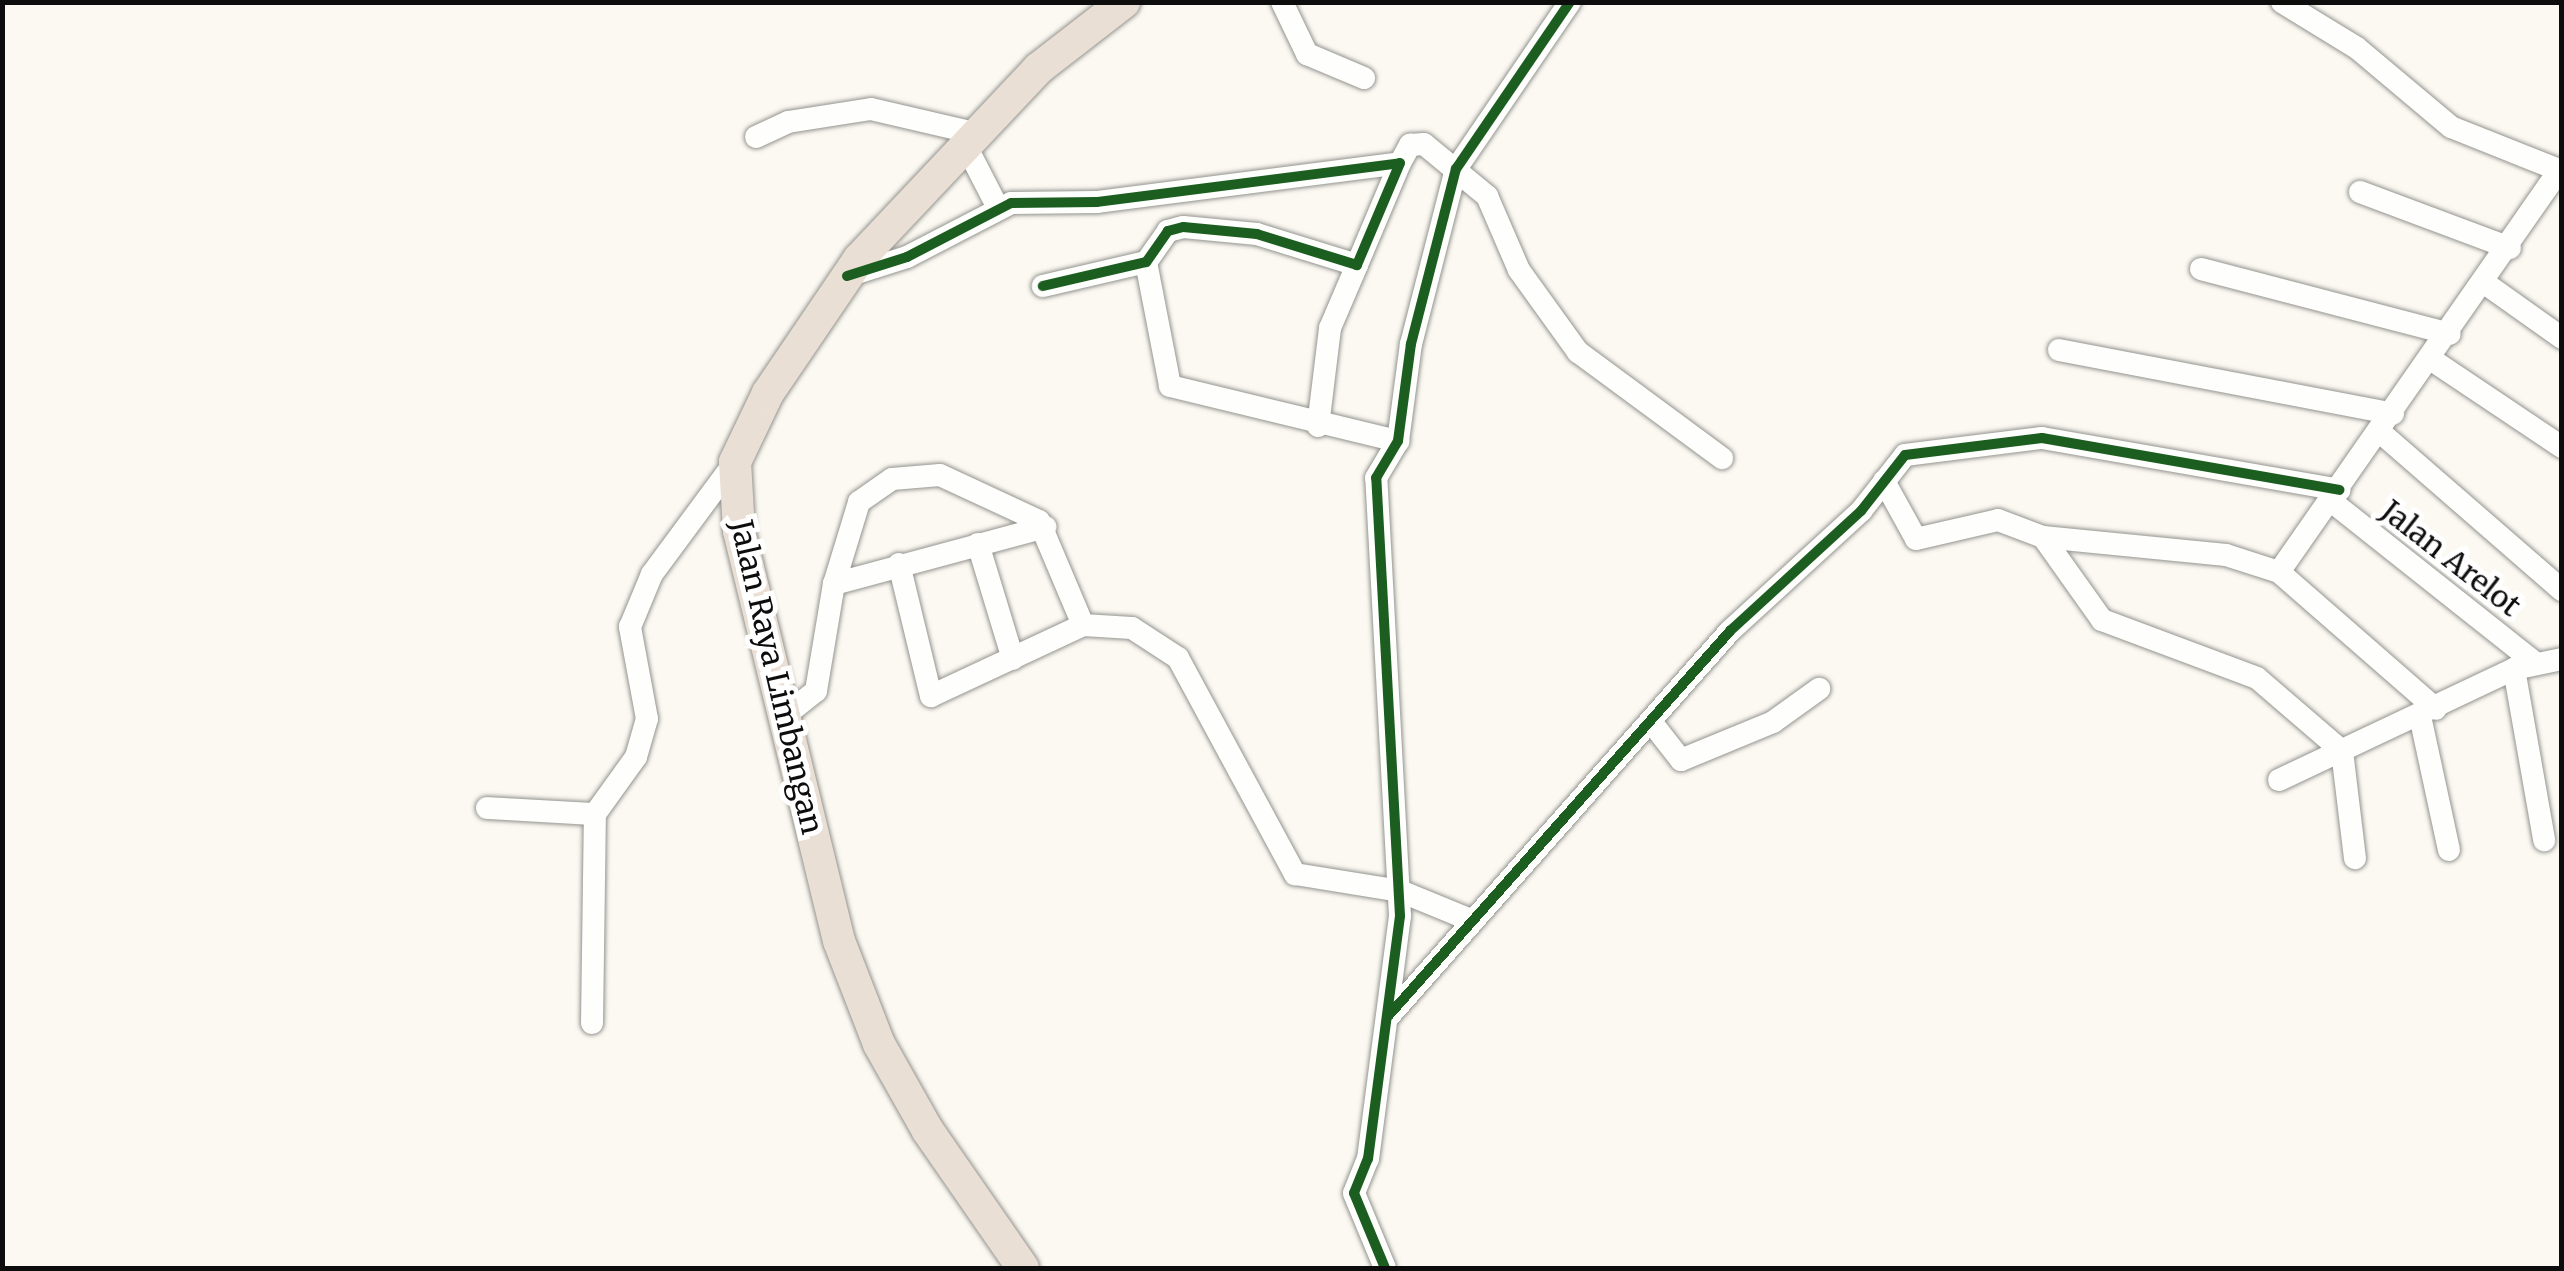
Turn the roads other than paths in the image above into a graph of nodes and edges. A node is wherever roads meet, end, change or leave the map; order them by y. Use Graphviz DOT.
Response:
graph roads {
  1 [pos="1124,2"];
  2 [pos="1282,2"];
  3 [pos="1570,2"];
  4 [pos="2282,2"];
  5 [pos="2309,14"];
  6 [pos="1364,78"];
  7 [pos="756,138"];
  8 [pos="970,138"];
  9 [pos="1400,163"];
  10 [pos="1456,169"];
  11 [pos="2360,192"];
  12 [pos="997,206"];
  13 [pos="2552,210"];
  14 [pos="2510,248"];
  15 [pos="1146,262"];
  16 [pos="1357,265"];
  17 [pos="2201,268"];
  18 [pos="846,276"];
  19 [pos="2486,284"];
  20 [pos="1042,286"];
  21 [pos="2450,334"];
  22 [pos="2562,338"];
  23 [pos="2059,350"];
  24 [pos="2432,360"];
  25 [pos="2386,423"];
  26 [pos="1318,426"];
  27 [pos="1398,441"];
  28 [pos="2562,447"];
  29 [pos="1722,458"];
  30 [pos="735,462"];
  31 [pos="1884,482"];
  32 [pos="2335,496"];
  33 [pos="1045,527"];
  34 [pos="2042,536"];
  35 [pos="978,544"];
  36 [pos="899,564"];
  37 [pos="2280,572"];
  38 [pos="834,584"];
  39 [pos="2562,590"];
  40 [pos="1083,626"];
  41 [pos="1014,658"];
  42 [pos="2562,660"];
  43 [pos="2524,666"];
  44 [pos="1819,689"];
  45 [pos="2428,712"];
  46 [pos="782,718"];
  47 [pos="1652,724"];
  48 [pos="2342,750"];
  49 [pos="2280,780"];
  50 [pos="487,808"];
  51 [pos="595,814"];
  52 [pos="2544,840"];
  53 [pos="2449,850"];
  54 [pos="2356,858"];
  55 [pos="1400,891"];
  56 [pos="1473,921"];
  57 [pos="1388,1016"];
  58 [pos="592,1023"];
  59 [pos="1023,1268"];
  60 [pos="1385,1268"];
  1 -- 8 [label="highway, Jalan Raya Limbangan"];
  2 -- 6 [label="street"];
  3 -- 10 [label="street"];
  4 -- 5 [label="street"];
  5 -- 13 [label="street"];
  7 -- 8 [label="street"];
  8 -- 12 [label="street"];
  8 -- 18 [label="highway, Jalan Raya Limbangan"];
  9 -- 10 [label="street"];
  9 -- 12 [label="street"];
  9 -- 16 [label="street"];
  10 -- 27 [label="street"];
  10 -- 29 [label="street"];
  11 -- 14 [label="street"];
  12 -- 18 [label="street"];
  13 -- 14 [label="street"];
  14 -- 19 [label="street"];
  15 -- 16 [label="street"];
  15 -- 20 [label="street"];
  15 -- 26 [label="street"];
  16 -- 26 [label="street"];
  17 -- 21 [label="street"];
  18 -- 30 [label="highway, Jalan Raya Limbangan"];
  19 -- 21 [label="street"];
  19 -- 22 [label="street"];
  21 -- 24 [label="street"];
  23 -- 25 [label="street"];
  24 -- 25 [label="street"];
  24 -- 28 [label="street"];
  25 -- 32 [label="street"];
  25 -- 39 [label="street"];
  26 -- 27 [label="street"];
  27 -- 55 [label="street"];
  30 -- 46 [label="highway, Jalan Raya Limbangan"];
  30 -- 51 [label="street"];
  31 -- 32 [label="street"];
  31 -- 34 [label="street"];
  31 -- 47 [label="street"];
  32 -- 37 [label="street"];
  32 -- 43 [label="street, Jalan Arelot"];
  33 -- 35 [label="street"];
  33 -- 38 [label="street"];
  33 -- 40 [label="street"];
  34 -- 37 [label="street"];
  34 -- 48 [label="street"];
  35 -- 36 [label="street"];
  35 -- 41 [label="street"];
  36 -- 38 [label="street"];
  36 -- 41 [label="street"];
  37 -- 45 [label="street"];
  38 -- 46 [label="street"];
  40 -- 41 [label="street"];
  40 -- 55 [label="street"];
  42 -- 43 [label="street"];
  43 -- 45 [label="street"];
  43 -- 52 [label="street"];
  44 -- 47 [label="street"];
  45 -- 48 [label="street"];
  45 -- 53 [label="street"];
  46 -- 59 [label="highway, Jalan Raya Limbangan"];
  47 -- 56 [label="street"];
  48 -- 49 [label="street"];
  48 -- 54 [label="street"];
  50 -- 51 [label="street"];
  51 -- 58 [label="street"];
  55 -- 56 [label="street"];
  55 -- 57 [label="street"];
  56 -- 57 [label="street"];
  57 -- 60 [label="street"];
}
